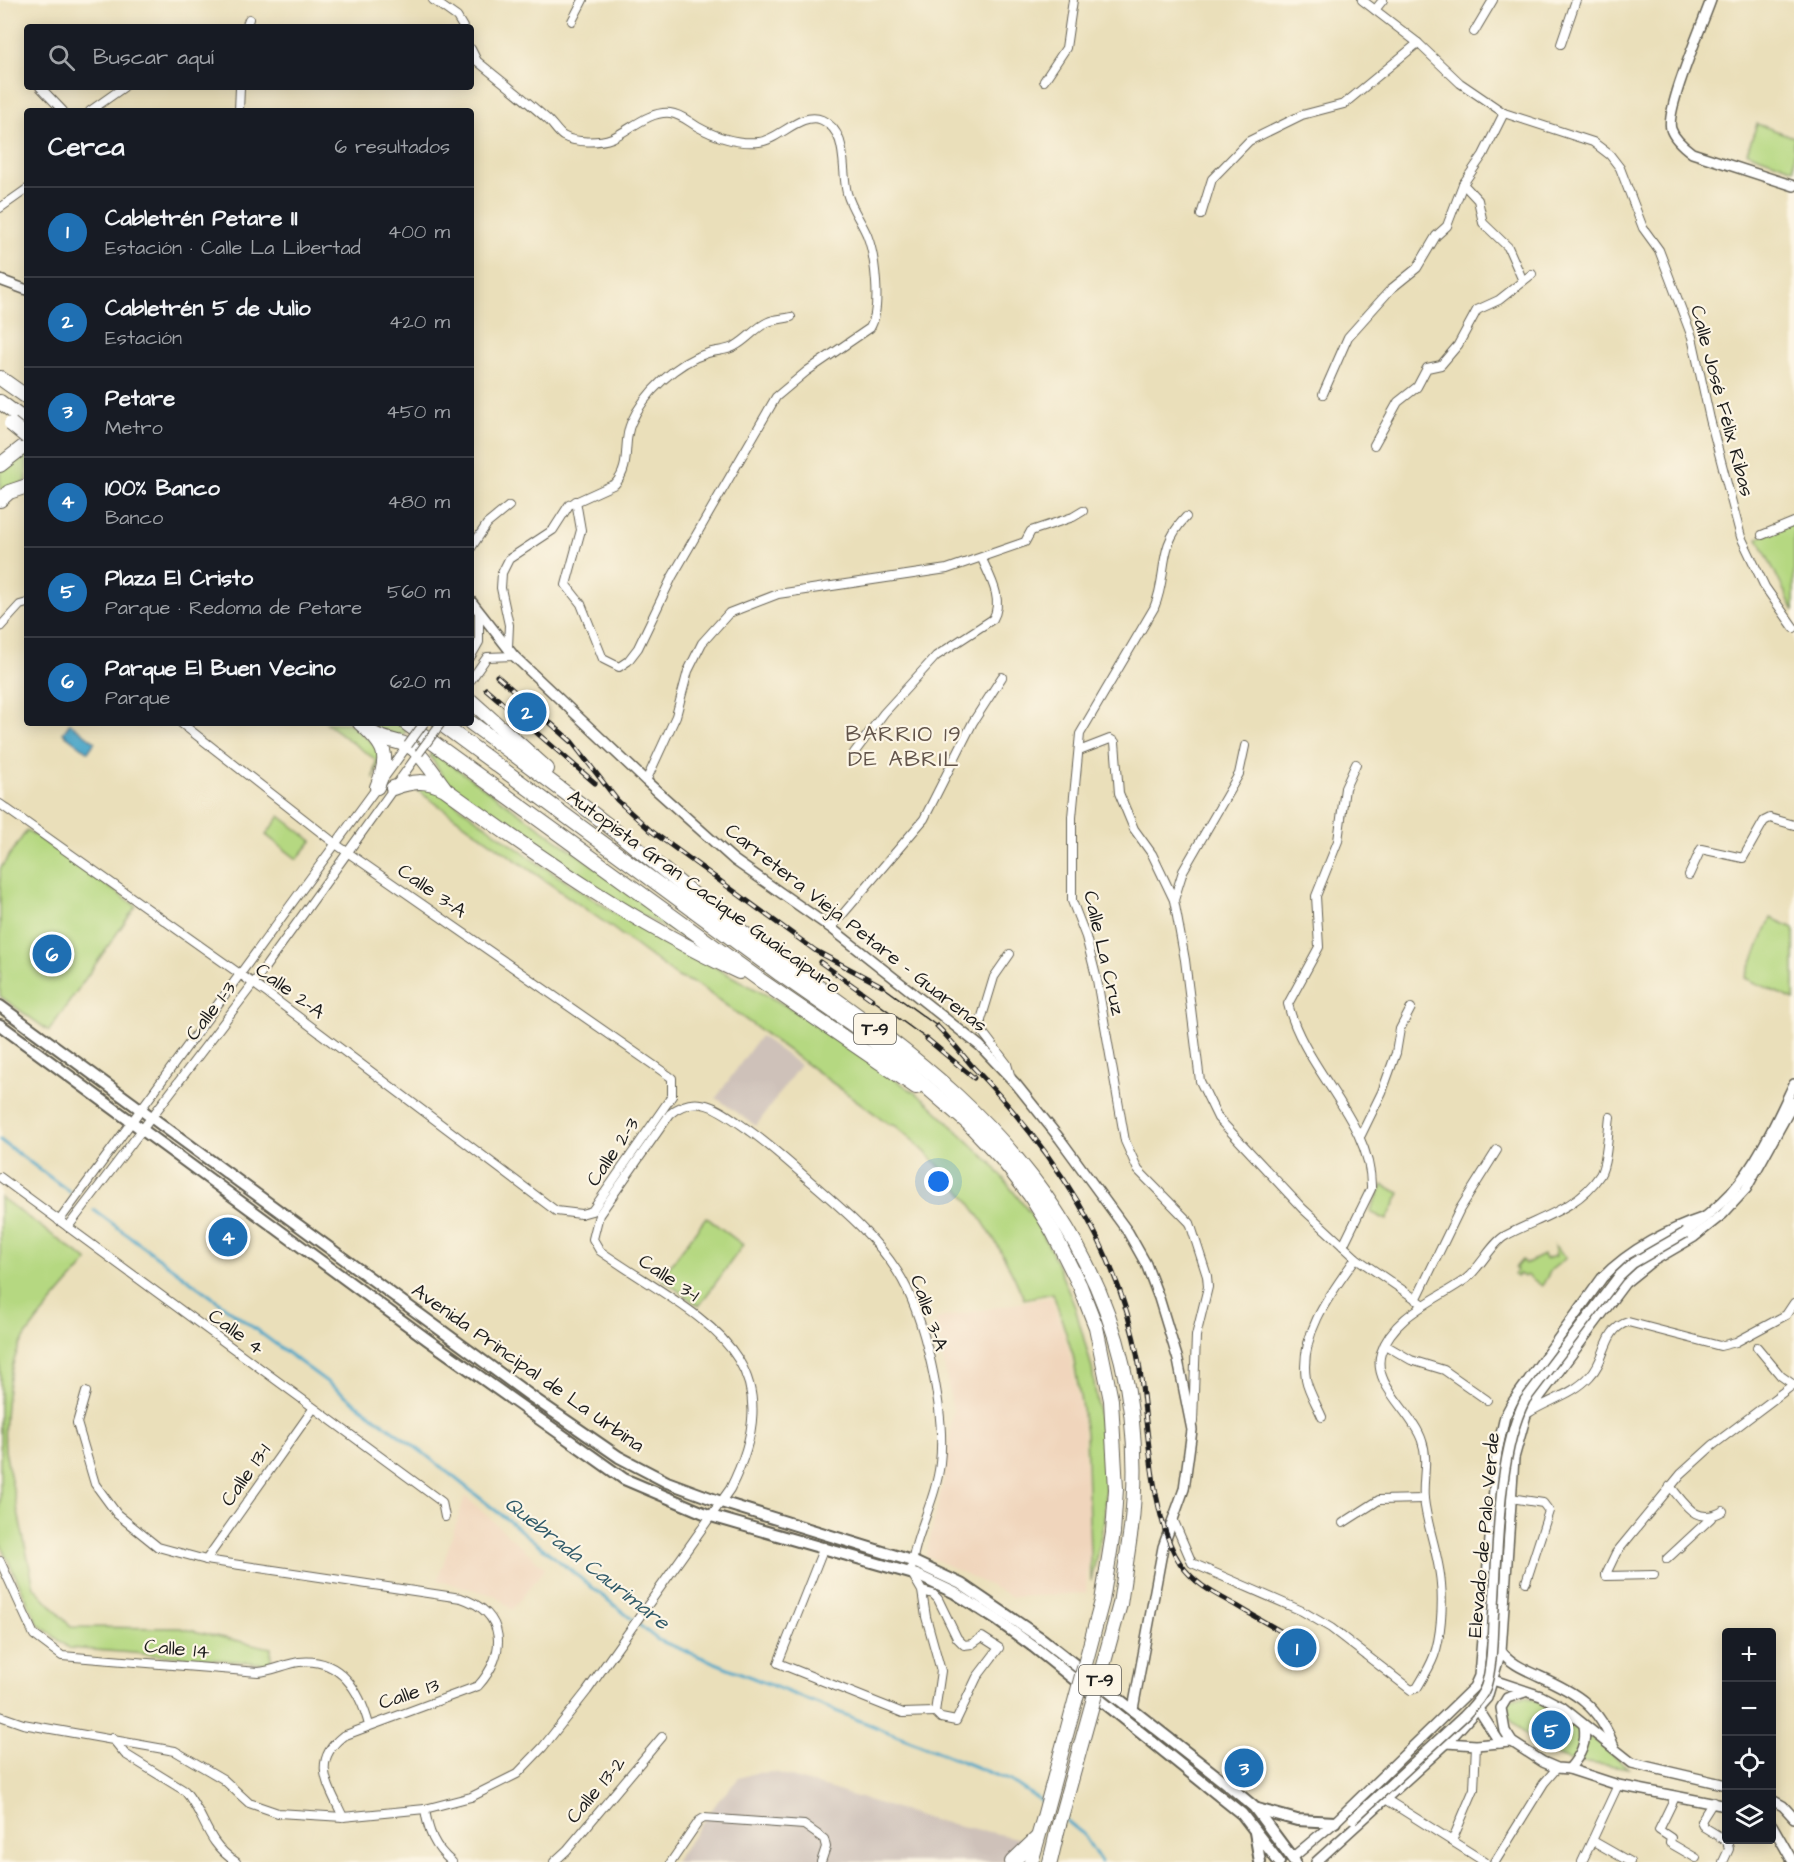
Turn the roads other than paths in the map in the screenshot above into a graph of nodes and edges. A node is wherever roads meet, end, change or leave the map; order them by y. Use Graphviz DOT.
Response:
graph roads {
  1 [pos="433,0"];
  2 [pos="583,0"];
  3 [pos="1073,0"];
  4 [pos="1362,0"];
  5 [pos="1383,0"];
  6 [pos="1493,0"];
  7 [pos="1576,0"];
  8 [pos="1711,0"];
  9 [pos="1375,10"];
  10 [pos="572,21"];
  11 [pos="461,24"];
  12 [pos="1474,32"];
  13 [pos="1418,43"];
  14 [pos="1561,44"];
  15 [pos="474,55"];
  16 [pos="1044,81"];
  17 [pos="43,90"];
  18 [pos="120,90"];
  19 [pos="240,90"];
  20 [pos="60,108"];
  21 [pos="94,108"];
  22 [pos="239,108"];
  23 [pos="1504,113"];
  24 [pos="1463,184"];
  25 [pos="1794,186"];
  26 [pos="24,191"];
  27 [pos="0,208"];
  28 [pos="1201,215"];
  29 [pos="1532,274"];
  30 [pos="0,280"];
  31 [pos="1523,281"];
  32 [pos="24,289"];
  33 [pos="791,317"];
  34 [pos="0,378"];
  35 [pos="24,394"];
  36 [pos="1323,394"];
  37 [pos="0,402"];
  38 [pos="0,413"];
  39 [pos="18,420"];
  40 [pos="24,437"];
  41 [pos="1374,445"];
  42 [pos="24,446"];
  43 [pos="0,454"];
  44 [pos="0,465"];
  45 [pos="24,487"];
  46 [pos="0,500"];
  47 [pos="576,501"];
  48 [pos="508,506"];
  49 [pos="1083,511"];
  50 [pos="1186,517"];
  51 [pos="1794,522"];
  52 [pos="1762,535"];
  53 [pos="474,543"];
  54 [pos="982,559"];
  55 [pos="24,604"];
  56 [pos="474,604"];
  57 [pos="479,610"];
  58 [pos="0,627"];
  59 [pos="1794,628"];
  60 [pos="508,647"];
  61 [pos="474,651"];
  62 [pos="514,656"];
  63 [pos="474,676"];
  64 [pos="1002,677"];
  65 [pos="474,704"];
  66 [pos="474,725"];
  67 [pos="185,726"];
  68 [pos="364,726"];
  69 [pos="410,726"];
  70 [pos="423,726"];
  71 [pos="437,726"];
  72 [pos="444,726"];
  73 [pos="372,733"];
  74 [pos="1245,746"];
  75 [pos="414,749"];
  76 [pos="1079,751"];
  77 [pos="855,753"];
  78 [pos="1356,764"];
  79 [pos="646,781"];
  80 [pos="377,787"];
  81 [pos="393,788"];
  82 [pos="445,789"];
  83 [pos="0,804"];
  84 [pos="604,822"];
  85 [pos="1794,825"];
  86 [pos="337,845"];
  87 [pos="347,852"];
  88 [pos="1689,875"];
  89 [pos="1174,900"];
  90 [pos="831,928"];
  91 [pos="1010,954"];
  92 [pos="241,975"];
  93 [pos="760,980"];
  94 [pos="253,984"];
  95 [pos="0,1006"];
  96 [pos="1411,1008"];
  97 [pos="0,1025"];
  98 [pos="672,1078"];
  99 [pos="1012,1080"];
  100 [pos="1794,1084"];
  101 [pos="937,1096"];
  102 [pos="1794,1102"];
  103 [pos="690,1104"];
  104 [pos="140,1110"];
  105 [pos="150,1117"];
  106 [pos="1610,1117"];
  107 [pos="131,1121"];
  108 [pos="141,1129"];
  109 [pos="1360,1135"];
  110 [pos="1497,1150"];
  111 [pos="0,1177"];
  112 [pos="556,1211"];
  113 [pos="1708,1220"];
  114 [pos="59,1221"];
  115 [pos="68,1227"];
  116 [pos="1343,1246"];
  117 [pos="1356,1258"];
  118 [pos="1419,1302"];
  119 [pos="1794,1303"];
  120 [pos="1794,1311"];
  121 [pos="1786,1316"];
  122 [pos="1385,1345"];
  123 [pos="1757,1347"];
  124 [pos="1794,1385"];
  125 [pos="86,1392"];
  126 [pos="1487,1400"];
  127 [pos="313,1408"];
  128 [pos="1526,1415"];
  129 [pos="1322,1417"];
  130 [pos="1192,1430"];
  131 [pos="1670,1486"];
  132 [pos="1511,1498"];
  133 [pos="1424,1499"];
  134 [pos="721,1502"];
  135 [pos="1723,1511"];
  136 [pos="711,1516"];
  137 [pos="445,1517"];
  138 [pos="1711,1518"];
  139 [pos="1173,1519"];
  140 [pos="1343,1523"];
  141 [pos="824,1547"];
  142 [pos="1667,1559"];
  143 [pos="206,1560"];
  144 [pos="0,1561"];
  145 [pos="912,1561"];
  146 [pos="910,1572"];
  147 [pos="1654,1575"];
  148 [pos="1526,1582"];
  149 [pos="922,1591"];
  150 [pos="1501,1651"];
  151 [pos="1479,1676"];
  152 [pos="1494,1680"];
  153 [pos="1525,1692"];
  154 [pos="1468,1696"];
  155 [pos="1479,1708"];
  156 [pos="1133,1709"];
  157 [pos="935,1712"];
  158 [pos="0,1716"];
  159 [pos="369,1725"];
  160 [pos="1584,1725"];
  161 [pos="662,1737"];
  162 [pos="112,1738"];
  163 [pos="1512,1742"];
  164 [pos="1447,1743"];
  165 [pos="1500,1743"];
  166 [pos="1476,1745"];
  167 [pos="1615,1749"];
  168 [pos="1557,1768"];
  169 [pos="1569,1769"];
  170 [pos="1722,1784"];
  171 [pos="1618,1785"];
  172 [pos="1676,1797"];
  173 [pos="1387,1800"];
  174 [pos="1713,1802"];
  175 [pos="1776,1802"];
  176 [pos="1722,1805"];
  177 [pos="1254,1807"];
  178 [pos="425,1809"];
  179 [pos="343,1817"];
  180 [pos="1794,1818"];
  181 [pos="1353,1819"];
  182 [pos="1335,1822"];
  183 [pos="1253,1826"];
  184 [pos="1776,1832"];
  185 [pos="1038,1836"];
  186 [pos="1343,1840"];
  187 [pos="1452,1840"];
  188 [pos="1593,1841"];
  189 [pos="1696,1858"];
  190 [pos="1792,1858"];
  191 [pos="1292,1861"];
  192 [pos="236,1862"];
  193 [pos="452,1862"];
  194 [pos="554,1862"];
  195 [pos="671,1862"];
  196 [pos="821,1862"];
  197 [pos="1012,1862"];
  198 [pos="1031,1862"];
  199 [pos="1050,1862"];
  200 [pos="1260,1862"];
  201 [pos="1279,1862"];
  202 [pos="1316,1862"];
  203 [pos="1485,1862"];
  204 [pos="1495,1862"];
  205 [pos="1582,1862"];
  206 [pos="1629,1862"];
  207 [pos="1723,1862"];
  1 -- 11 [label="street"];
  2 -- 10 [label="street"];
  3 -- 16 [label="street"];
  4 -- 9 [label="street, Calle José Félix Ribas"];
  5 -- 9 [label="street"];
  6 -- 12 [label="street"];
  7 -- 14 [label="street"];
  8 -- 25 [label="street"];
  9 -- 13 [label="street, Calle José Félix Ribas"];
  13 -- 23 [label="street, Calle José Félix Ribas"];
  13 -- 28 [label="street"];
  15 -- 47 [label="street"];
  17 -- 20 [label="street"];
  18 -- 21 [label="street"];
  19 -- 22 [label="street"];
  23 -- 24 [label="street"];
  23 -- 59 [label="street, Calle José Félix Ribas"];
  24 -- 31 [label="street"];
  24 -- 36 [label="street"];
  26 -- 27 [label="street"];
  29 -- 31 [label="street"];
  30 -- 32 [label="street"];
  31 -- 41 [label="street"];
  33 -- 47 [label="street"];
  34 -- 35 [label="highway"];
  37 -- 39 [label="highway"];
  38 -- 39 [label="highway"];
  40 -- 43 [label="highway"];
  42 -- 44 [label="highway"];
  45 -- 46 [label="highway"];
  47 -- 60 [label="street"];
  48 -- 53 [label="street"];
  49 -- 54 [label="street"];
  50 -- 76 [label="street, Calle La Cruz"];
  51 -- 52 [label="street"];
  54 -- 77 [label="street"];
  54 -- 79 [label="street"];
  55 -- 58 [label="street"];
  56 -- 57 [label="street, Carretera Vieja Petare - Guarenas"];
  57 -- 60 [label="street, Carretera Vieja Petare - Guarenas"];
  57 -- 61 [label="street"];
  60 -- 62 [label="street, Carretera Vieja Petare - Guarenas"];
  62 -- 63 [label="street"];
  62 -- 79 [label="street, Carretera Vieja Petare - Guarenas"];
  64 -- 90 [label="street"];
  65 -- 84 [label="highway"];
  66 -- 84 [label="highway, Autopista Gran Cacique Guaicaipuro / T-9"];
  67 -- 86 [label="street, Calle 3-A"];
  68 -- 73 [label="highway"];
  69 -- 93 [label="highway"];
  70 -- 75 [label="street, bridge"];
  71 -- 75 [label="street, bridge"];
  72 -- 101 [label="highway, Autopista Gran Cacique Guaicaipuro / T-9"];
  73 -- 75 [label="highway"];
  73 -- 80 [label="highway"];
  74 -- 89 [label="street"];
  75 -- 80 [label="street, Calle 1-3"];
  75 -- 81 [label="street, Calle 1-3"];
  75 -- 82 [label="highway"];
  76 -- 89 [label="street"];
  76 -- 130 [label="street, Calle La Cruz"];
  78 -- 109 [label="street"];
  79 -- 90 [label="street, Carretera Vieja Petare - Guarenas"];
  80 -- 86 [label="street, Calle 1-3"];
  81 -- 82 [label="highway"];
  81 -- 87 [label="street, Calle 1-3"];
  82 -- 93 [label="highway"];
  83 -- 92 [label="street, Calle 2-A"];
  84 -- 199 [label="highway, Autopista Gran Cacique Guaicaipuro / T-9, bridge"];
  85 -- 88 [label="street"];
  86 -- 87 [label="street, Calle 3-A"];
  86 -- 92 [label="street, Calle 1-3"];
  87 -- 94 [label="street, Calle 1-3"];
  87 -- 98 [label="street, Calle 3-A"];
  89 -- 116 [label="street"];
  90 -- 99 [label="street, Carretera Vieja Petare - Guarenas"];
  91 -- 99 [label="street"];
  92 -- 94 [label="street, Calle 2-A"];
  92 -- 104 [label="street, Calle 1-3"];
  93 -- 101 [label="highway"];
  94 -- 105 [label="street, Calle 1-3"];
  94 -- 112 [label="street, Calle 2-A"];
  95 -- 104 [label="main road, Avenida Principal de La Urbina"];
  96 -- 109 [label="street"];
  97 -- 107 [label="main road, Avenida Principal de La Urbina"];
  98 -- 112 [label="street, Calle 2-3"];
  99 -- 130 [label="street, Carretera Vieja Petare - Guarenas"];
  100 -- 113 [label="street"];
  101 -- 185 [label="highway, Autopista Gran Cacique Guaicaipuro / T-9, bridge"];
  102 -- 113 [label="street"];
  103 -- 134 [label="street, Calle 3-1"];
  103 -- 145 [label="street, Calle 3-A"];
  104 -- 105 [label="main road, Avenida Principal de La Urbina"];
  104 -- 107 [label="street, Calle 1-3"];
  105 -- 108 [label="street, Calle 1-3"];
  105 -- 134 [label="main road, Avenida Principal de La Urbina"];
  106 -- 118 [label="street"];
  107 -- 108 [label="main road, Avenida Principal de La Urbina"];
  107 -- 114 [label="street, Calle 1-3"];
  108 -- 115 [label="street, Calle 1-3"];
  108 -- 136 [label="main road, Avenida Principal de La Urbina"];
  109 -- 116 [label="street"];
  110 -- 118 [label="street"];
  111 -- 114 [label="street, Calle 4"];
  113 -- 128 [label="street"];
  113 -- 151 [label="street"];
  113 -- 181 [label="street, Elevado de Palo Verde, bridge"];
  114 -- 115 [label="street, Calle 4"];
  115 -- 127 [label="street, Calle 4"];
  116 -- 117 [label="street"];
  117 -- 118 [label="street"];
  117 -- 129 [label="street"];
  118 -- 122 [label="street"];
  119 -- 121 [label="street"];
  120 -- 121 [label="street"];
  121 -- 128 [label="street"];
  122 -- 126 [label="street"];
  122 -- 133 [label="street"];
  123 -- 124 [label="street"];
  124 -- 131 [label="street"];
  125 -- 143 [label="street, Calle 13"];
  127 -- 137 [label="street, Calle 4"];
  127 -- 143 [label="street, Calle 13-1"];
  128 -- 132 [label="street"];
  130 -- 139 [label="street, Carretera Vieja Petare - Guarenas"];
  131 -- 138 [label="street"];
  131 -- 147 [label="street"];
  132 -- 148 [label="street"];
  132 -- 150 [label="street"];
  133 -- 139 [label="street"];
  133 -- 140 [label="street"];
  134 -- 136 [label="street, Calle 3-1"];
  134 -- 145 [label="main road, Avenida Principal de La Urbina"];
  135 -- 138 [label="street"];
  136 -- 141 [label="main road, Avenida Principal de La Urbina"];
  136 -- 178 [label="street"];
  138 -- 142 [label="street"];
  139 -- 156 [label="street, Carretera Vieja Petare - Guarenas"];
  141 -- 146 [label="main road, Avenida Principal de La Urbina"];
  141 -- 157 [label="street"];
  143 -- 159 [label="street, Calle 13"];
  144 -- 159 [label="street, Calle 14"];
  145 -- 146 [label="street, Calle 3-A"];
  145 -- 156 [label="main road, Avenida Principal de La Urbina"];
  146 -- 149 [label="street"];
  146 -- 183 [label="main road, Avenida Principal de La Urbina"];
  149 -- 157 [label="street"];
  149 -- 157 [label="street"];
  150 -- 152 [label="street"];
  150 -- 167 [label="street"];
  151 -- 152 [label="street"];
  151 -- 154 [label="street"];
  152 -- 153 [label="street"];
  152 -- 155 [label="street"];
  153 -- 160 [label="street"];
  153 -- 163 [label="street"];
  154 -- 155 [label="street"];
  154 -- 182 [label="street"];
  155 -- 164 [label="street"];
  155 -- 165 [label="street"];
  156 -- 177 [label="main road, Avenida Principal de La Urbina"];
  158 -- 162 [label="street"];
  159 -- 179 [label="street, Calle 13"];
  160 -- 167 [label="street"];
  160 -- 169 [label="street"];
  161 -- 194 [label="street, Calle 13-2"];
  162 -- 179 [label="street"];
  162 -- 192 [label="street"];
  163 -- 165 [label="street"];
  163 -- 168 [label="street"];
  164 -- 166 [label="street"];
  164 -- 173 [label="street"];
  165 -- 166 [label="street"];
  166 -- 187 [label="street"];
  167 -- 170 [label="street"];
  168 -- 169 [label="street"];
  168 -- 204 [label="street"];
  169 -- 171 [label="street"];
  171 -- 172 [label="street"];
  171 -- 188 [label="street"];
  172 -- 174 [label="street"];
  172 -- 189 [label="street"];
  173 -- 186 [label="street"];
  173 -- 187 [label="street"];
  174 -- 176 [label="street"];
  174 -- 207 [label="street"];
  175 -- 180 [label="street"];
  177 -- 182 [label="main road"];
  177 -- 191 [label="main road, Avenida Principal de La Urbina"];
  178 -- 179 [label="street"];
  178 -- 193 [label="street"];
  181 -- 182 [label="street"];
  181 -- 186 [label="street, Elevado de Palo Verde"];
  182 -- 191 [label="street"];
  183 -- 200 [label="main road"];
  183 -- 201 [label="main road, Avenida Principal de La Urbina"];
  184 -- 190 [label="street"];
  185 -- 197 [label="highway"];
  185 -- 198 [label="highway, Autopista Gran Cacique Guaicaipuro / T-9"];
  186 -- 202 [label="street"];
  187 -- 203 [label="street"];
  188 -- 205 [label="street"];
  188 -- 206 [label="street"];
  195 -- 196 [label="street"];
}
